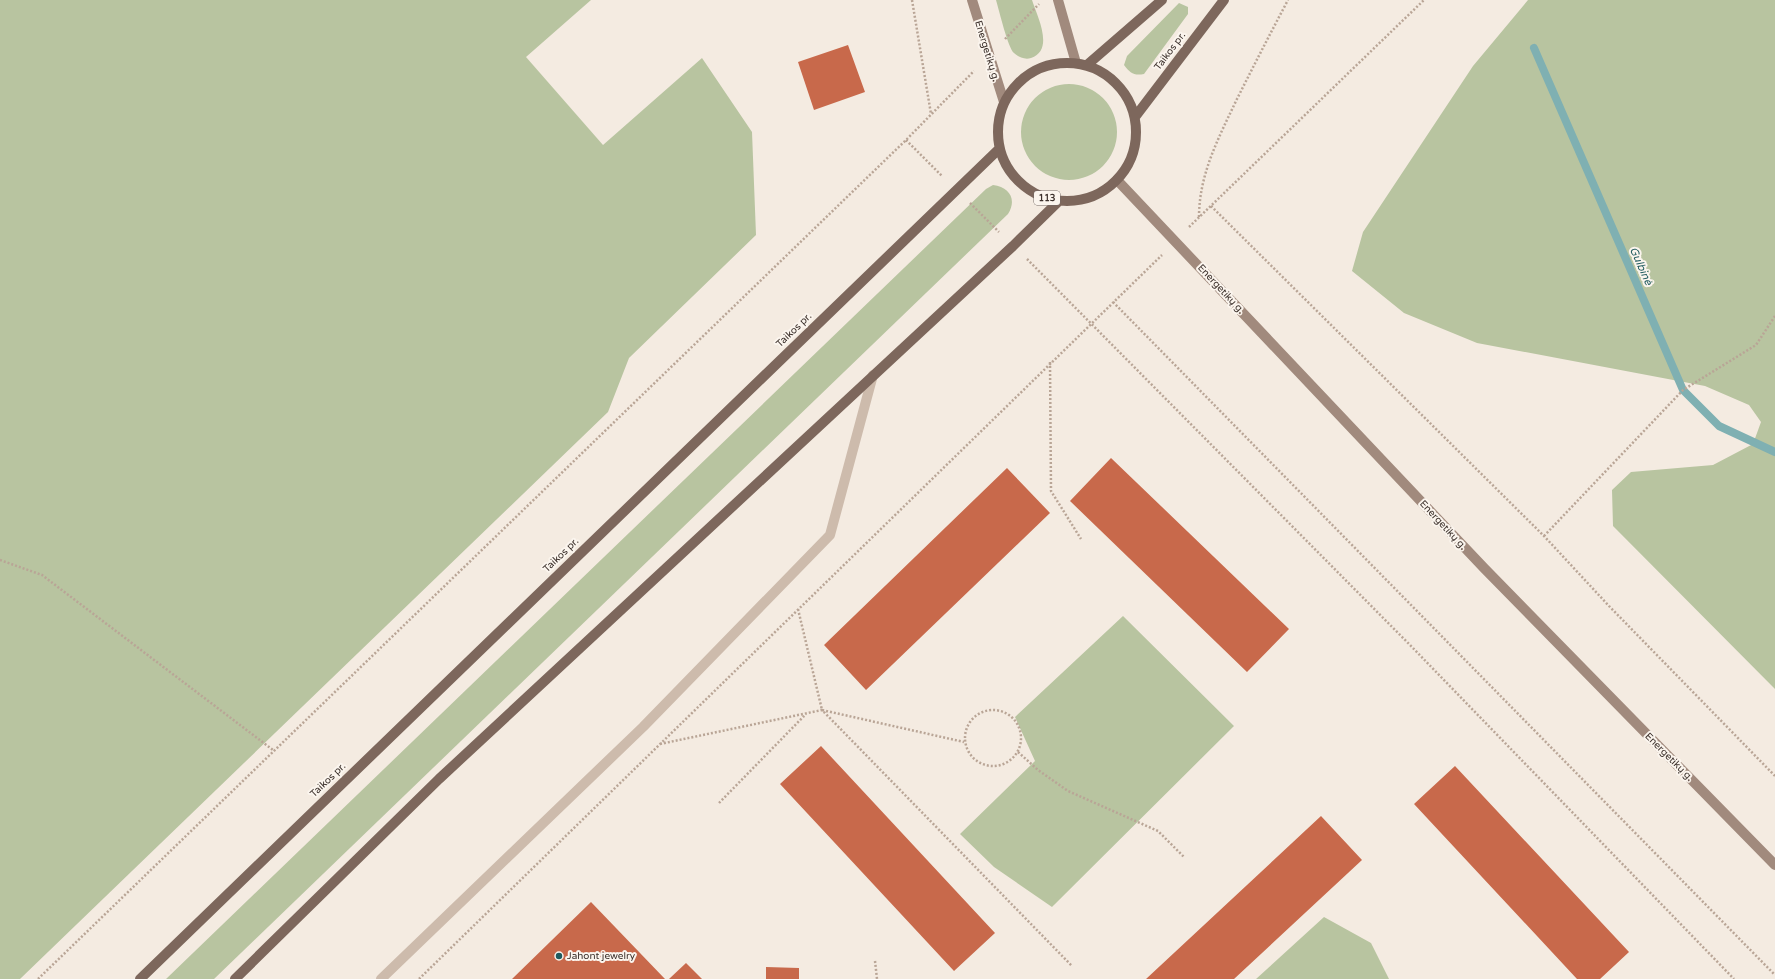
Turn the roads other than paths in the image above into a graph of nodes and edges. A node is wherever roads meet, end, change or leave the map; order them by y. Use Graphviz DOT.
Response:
graph roads {
  1 [pos="972,0"];
  2 [pos="1058,0"];
  3 [pos="1162,0"];
  4 [pos="1224,0"];
  5 [pos="1076,63"];
  6 [pos="1087,65"];
  7 [pos="1004,102"];
  8 [pos="1135,117"];
  9 [pos="999,149"];
  10 [pos="1117,180"];
  11 [pos="1059,201"];
  12 [pos="873,375"];
  13 [pos="1775,864"];
  14 [pos="140,979"];
  15 [pos="235,979"];
  16 [pos="381,979"];
  1 -- 7 [label="street, Energetikų g."];
  2 -- 5 [label="street"];
  3 -- 6 [label="main road"];
  4 -- 8 [label="main road, Taikos pr."];
  5 -- 6 [label="main road, 113"];
  5 -- 7 [label="main road, 113"];
  6 -- 8 [label="main road, 113"];
  7 -- 9 [label="main road, 113"];
  8 -- 10 [label="main road, 113"];
  9 -- 11 [label="main road, 113"];
  9 -- 14 [label="main road, Taikos pr."];
  10 -- 11 [label="main road, 113"];
  10 -- 13 [label="street, Energetikų g."];
  11 -- 12 [label="main road"];
  12 -- 15 [label="main road"];
  12 -- 16 [label="street"];
}
